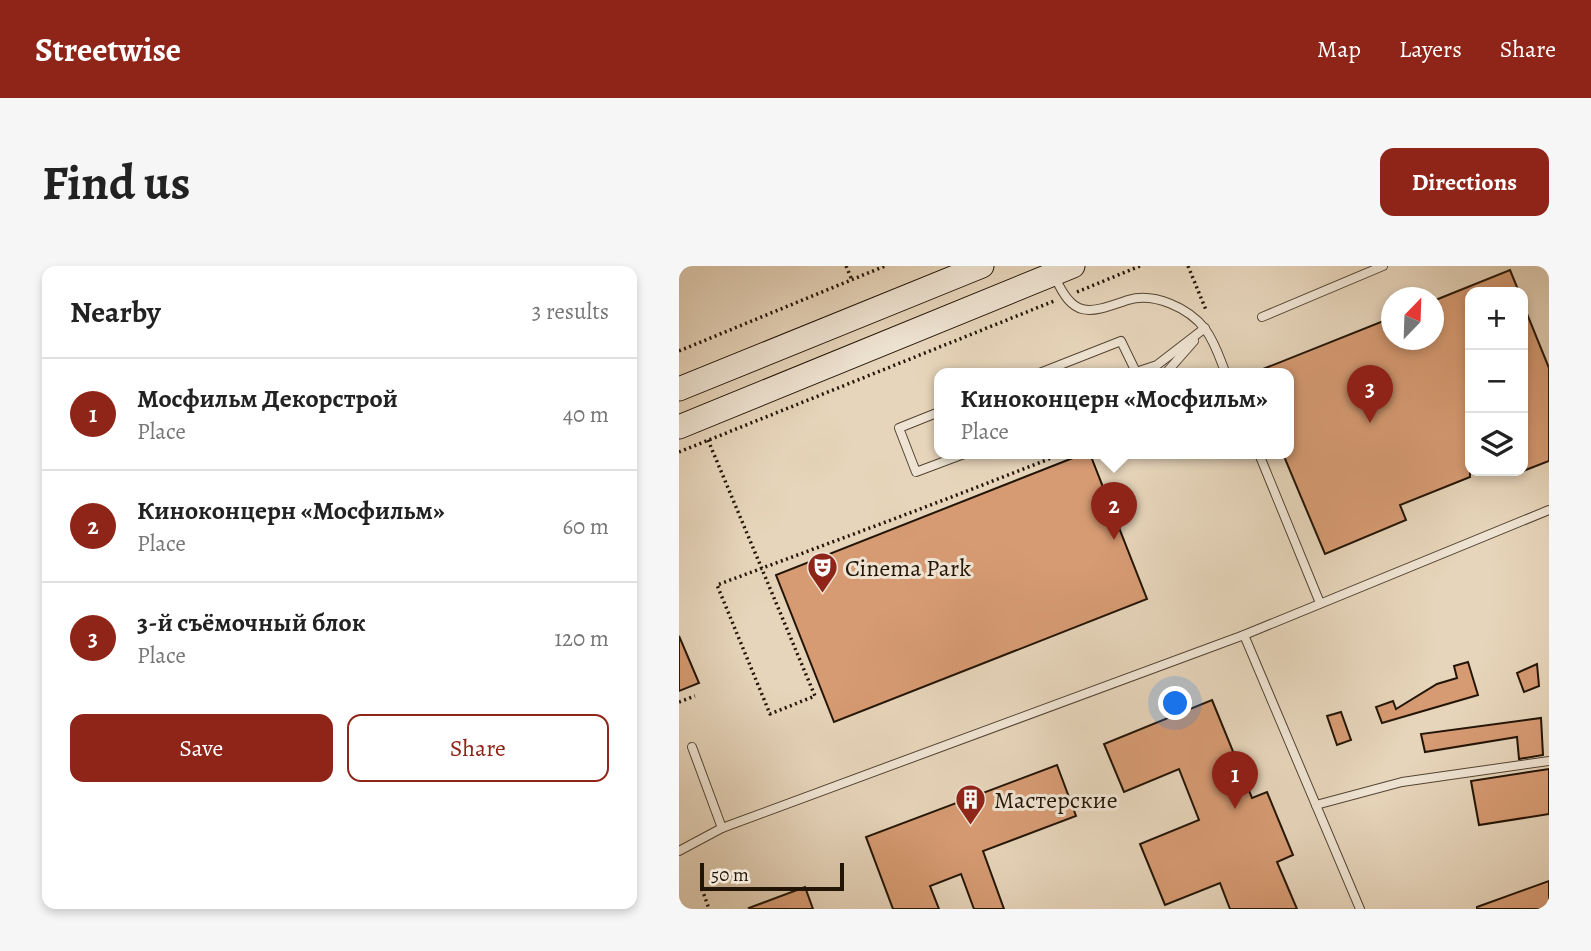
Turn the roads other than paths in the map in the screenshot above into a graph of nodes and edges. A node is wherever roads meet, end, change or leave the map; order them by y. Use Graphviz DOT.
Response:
graph roads {
  1 [pos="982,266"];
  2 [pos="1383,266"];
  3 [pos="1063,270"];
  4 [pos="1262,317"];
  5 [pos="1205,328"];
  6 [pos="1052,368"];
  7 [pos="1134,368"];
  8 [pos="1149,368"];
  9 [pos="1170,368"];
  10 [pos="1223,368"];
  11 [pos="679,388"];
  12 [pos="934,414"];
  13 [pos="679,427"];
  14 [pos="951,459"];
  15 [pos="1261,459"];
  16 [pos="1549,510"];
  17 [pos="1320,603"];
  18 [pos="1244,635"];
  19 [pos="692,747"];
  20 [pos="1549,761"];
  21 [pos="1316,805"];
  22 [pos="723,828"];
  23 [pos="679,850"];
  24 [pos="1360,909"];
  1 -- 11 [label="main road"];
  2 -- 4 [label="lane"];
  3 -- 5 [label="lane"];
  3 -- 13 [label="main road"];
  5 -- 8 [label="lane"];
  5 -- 9 [label="lane"];
  5 -- 10 [label="lane"];
  6 -- 7 [label="lane"];
  12 -- 14 [label="lane"];
  15 -- 17 [label="lane"];
  16 -- 17 [label="lane"];
  17 -- 18 [label="lane"];
  18 -- 21 [label="lane"];
  18 -- 22 [label="lane"];
  19 -- 22 [label="lane"];
  20 -- 21 [label="lane"];
  21 -- 24 [label="lane"];
  22 -- 23 [label="lane"];
}
